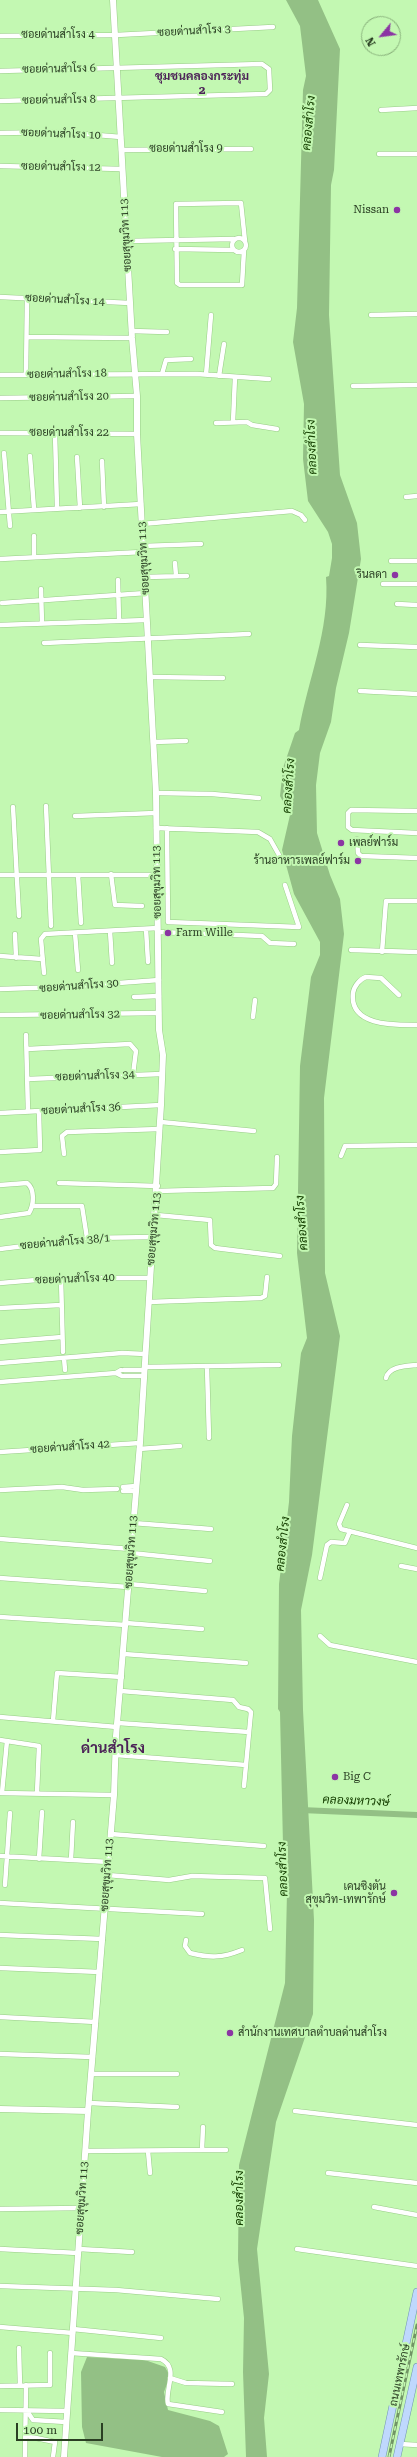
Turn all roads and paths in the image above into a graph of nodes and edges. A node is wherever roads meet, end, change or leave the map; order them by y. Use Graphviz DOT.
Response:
graph roads {
  1 [pos="113,0"];
  2 [pos="273,27"];
  3 [pos="116,35"];
  4 [pos="0,36"];
  5 [pos="117,68"];
  6 [pos="0,71"];
  7 [pos="270,79"];
  8 [pos="118,98"];
  9 [pos="0,101"];
  10 [pos="417,108"];
  11 [pos="381,110"];
  12 [pos="0,133"];
  13 [pos="121,138"];
  14 [pos="251,149"];
  15 [pos="121,150"];
  16 [pos="379,154"];
  17 [pos="417,154"];
  18 [pos="0,166"];
  19 [pos="122,169"];
  20 [pos="234,239"];
  21 [pos="175,240"];
  22 [pos="127,241"];
  23 [pos="246,241"];
  24 [pos="175,249"];
  25 [pos="234,250"];
  26 [pos="244,250"];
  27 [pos="0,296"];
  28 [pos="27,298"];
  29 [pos="130,303"];
  30 [pos="417,314"];
  31 [pos="211,315"];
  32 [pos="371,316"];
  33 [pos="132,331"];
  34 [pos="167,332"];
  35 [pos="27,337"];
  36 [pos="132,338"];
  37 [pos="224,344"];
  38 [pos="191,359"];
  39 [pos="26,374"];
  40 [pos="134,374"];
  41 [pos="162,374"];
  42 [pos="0,375"];
  43 [pos="206,375"];
  44 [pos="219,376"];
  45 [pos="235,377"];
  46 [pos="269,379"];
  47 [pos="417,385"];
  48 [pos="353,386"];
  49 [pos="137,396"];
  50 [pos="0,398"];
  51 [pos="233,422"];
  52 [pos="216,423"];
  53 [pos="277,429"];
  54 [pos="0,433"];
  55 [pos="55,433"];
  56 [pos="137,434"];
  57 [pos="4,453"];
  58 [pos="30,456"];
  59 [pos="77,457"];
  60 [pos="102,461"];
  61 [pos="417,496"];
  62 [pos="406,497"];
  63 [pos="140,504"];
  64 [pos="57,507"];
  65 [pos="104,507"];
  66 [pos="80,508"];
  67 [pos="34,509"];
  68 [pos="9,511"];
  69 [pos="0,512"];
  70 [pos="305,520"];
  71 [pos="142,524"];
  72 [pos="10,526"];
  73 [pos="34,536"];
  74 [pos="201,544"];
  75 [pos="143,549"];
  76 [pos="34,557"];
  77 [pos="0,559"];
  78 [pos="390,561"];
  79 [pos="417,561"];
  80 [pos="175,563"];
  81 [pos="176,576"];
  82 [pos="187,576"];
  83 [pos="145,577"];
  84 [pos="118,580"];
  85 [pos="383,584"];
  86 [pos="417,584"];
  87 [pos="41,589"];
  88 [pos="146,593"];
  89 [pos="118,596"];
  90 [pos="42,601"];
  91 [pos="2,603"];
  92 [pos="397,604"];
  93 [pos="417,605"];
  94 [pos="148,620"];
  95 [pos="119,621"];
  96 [pos="42,624"];
  97 [pos="0,625"];
  98 [pos="249,634"];
  99 [pos="148,638"];
  100 [pos="44,643"];
  101 [pos="360,645"];
  102 [pos="417,647"];
  103 [pos="150,677"];
  104 [pos="223,678"];
  105 [pos="360,691"];
  106 [pos="417,694"];
  107 [pos="186,741"];
  108 [pos="153,742"];
  109 [pos="156,793"];
  110 [pos="259,798"];
  111 [pos="46,806"];
  112 [pos="13,807"];
  113 [pos="417,811"];
  114 [pos="156,812"];
  115 [pos="75,816"];
  116 [pos="156,828"];
  117 [pos="167,828"];
  118 [pos="417,833"];
  119 [pos="357,839"];
  120 [pos="279,855"];
  121 [pos="417,858"];
  122 [pos="111,874"];
  123 [pos="0,875"];
  124 [pos="16,875"];
  125 [pos="49,875"];
  126 [pos="78,875"];
  127 [pos="156,875"];
  128 [pos="285,885"];
  129 [pos="417,901"];
  130 [pos="142,906"];
  131 [pos="19,916"];
  132 [pos="81,924"];
  133 [pos="51,926"];
  134 [pos="146,929"];
  135 [pos="158,930"];
  136 [pos="110,931"];
  137 [pos="75,933"];
  138 [pos="15,934"];
  139 [pos="294,944"];
  140 [pos="351,950"];
  141 [pos="382,952"];
  142 [pos="417,952"];
  143 [pos="0,956"];
  144 [pos="16,958"];
  145 [pos="42,959"];
  146 [pos="148,962"];
  147 [pos="112,963"];
  148 [pos="78,970"];
  149 [pos="44,973"];
  150 [pos="159,980"];
  151 [pos="0,989"];
  152 [pos="399,995"];
  153 [pos="159,996"];
  154 [pos="134,997"];
  155 [pos="255,1000"];
  156 [pos="159,1013"];
  157 [pos="0,1015"];
  158 [pos="253,1017"];
  159 [pos="417,1025"];
  160 [pos="26,1035"];
  161 [pos="27,1049"];
  162 [pos="134,1074"];
  163 [pos="162,1074"];
  164 [pos="27,1079"];
  165 [pos="161,1105"];
  166 [pos="28,1112"];
  167 [pos="39,1112"];
  168 [pos="0,1113"];
  169 [pos="160,1125"];
  170 [pos="254,1131"];
  171 [pos="417,1145"];
  172 [pos="0,1152"];
  173 [pos="64,1154"];
  174 [pos="341,1156"];
  175 [pos="277,1157"];
  176 [pos="58,1184"];
  177 [pos="0,1186"];
  178 [pos="157,1188"];
  179 [pos="33,1206"];
  180 [pos="156,1215"];
  181 [pos="0,1217"];
  182 [pos="154,1237"];
  183 [pos="87,1238"];
  184 [pos="0,1249"];
  185 [pos="280,1256"];
  186 [pos="266,1277"];
  187 [pos="61,1278"];
  188 [pos="150,1278"];
  189 [pos="0,1283"];
  190 [pos="149,1302"];
  191 [pos="61,1305"];
  192 [pos="0,1308"];
  193 [pos="62,1337"];
  194 [pos="0,1342"];
  195 [pos="63,1352"];
  196 [pos="146,1354"];
  197 [pos="64,1358"];
  198 [pos="0,1363"];
  199 [pos="279,1365"];
  200 [pos="417,1365"];
  201 [pos="207,1367"];
  202 [pos="65,1370"];
  203 [pos="144,1371"];
  204 [pos="386,1378"];
  205 [pos="0,1382"];
  206 [pos="209,1438"];
  207 [pos="139,1446"];
  208 [pos="180,1446"];
  209 [pos="0,1452"];
  210 [pos="135,1489"];
  211 [pos="0,1490"];
  212 [pos="347,1506"];
  213 [pos="133,1523"];
  214 [pos="211,1529"];
  215 [pos="350,1531"];
  216 [pos="0,1539"];
  217 [pos="417,1548"];
  218 [pos="131,1551"];
  219 [pos="210,1561"];
  220 [pos="400,1566"];
  221 [pos="417,1569"];
  222 [pos="0,1578"];
  223 [pos="320,1578"];
  224 [pos="129,1586"];
  225 [pos="205,1591"];
  226 [pos="0,1617"];
  227 [pos="126,1624"];
  228 [pos="202,1629"];
  229 [pos="320,1636"];
  230 [pos="124,1654"];
  231 [pos="246,1662"];
  232 [pos="417,1662"];
  233 [pos="122,1677"];
  234 [pos="121,1692"];
  235 [pos="0,1717"];
  236 [pos="53,1721"];
  237 [pos="118,1725"];
  238 [pos="249,1732"];
  239 [pos="0,1740"];
  240 [pos="7,1741"];
  241 [pos="116,1755"];
  242 [pos="246,1765"];
  243 [pos="244,1786"];
  244 [pos="1,1793"];
  245 [pos="37,1793"];
  246 [pos="114,1795"];
  247 [pos="42,1812"];
  248 [pos="10,1813"];
  249 [pos="73,1822"];
  250 [pos="110,1834"];
  251 [pos="264,1846"];
  252 [pos="0,1856"];
  253 [pos="7,1857"];
  254 [pos="39,1859"];
  255 [pos="71,1860"];
  256 [pos="108,1862"];
  257 [pos="107,1875"];
  258 [pos="5,1884"];
  259 [pos="0,1903"];
  260 [pos="104,1909"];
  261 [pos="202,1914"];
  262 [pos="270,1929"];
  263 [pos="0,1935"];
  264 [pos="103,1939"];
  265 [pos="186,1940"];
  266 [pos="242,1950"];
  267 [pos="0,1968"];
  268 [pos="100,1972"];
  269 [pos="0,2017"];
  270 [pos="96,2022"];
  271 [pos="0,2054"];
  272 [pos="93,2057"];
  273 [pos="91,2074"];
  274 [pos="177,2074"];
  275 [pos="89,2103"];
  276 [pos="177,2107"];
  277 [pos="0,2109"];
  278 [pos="295,2110"];
  279 [pos="88,2111"];
  280 [pos="417,2125"];
  281 [pos="203,2127"];
  282 [pos="86,2150"];
  283 [pos="202,2150"];
  284 [pos="226,2150"];
  285 [pos="148,2151"];
  286 [pos="150,2173"];
  287 [pos="328,2173"];
  288 [pos="417,2183"];
  289 [pos="374,2207"];
  290 [pos="0,2208"];
  291 [pos="82,2208"];
  292 [pos="417,2214"];
  293 [pos="0,2249"];
  294 [pos="297,2249"];
  295 [pos="78,2251"];
  296 [pos="132,2252"];
  297 [pos="417,2266"];
  298 [pos="0,2286"];
  299 [pos="76,2288"];
  300 [pos="417,2292"];
  301 [pos="218,2299"];
  302 [pos="415,2307"];
  303 [pos="0,2327"];
  304 [pos="73,2331"];
  305 [pos="161,2338"];
  306 [pos="20,2348"];
  307 [pos="50,2353"];
  308 [pos="71,2353"];
  309 [pos="416,2374"];
  310 [pos="170,2378"];
  311 [pos="232,2384"];
  312 [pos="0,2386"];
  313 [pos="20,2386"];
  314 [pos="26,2386"];
  315 [pos="0,2410"];
  316 [pos="27,2411"];
  317 [pos="67,2411"];
  318 [pos="222,2412"];
  319 [pos="66,2422"];
  320 [pos="26,2436"];
  321 [pos="400,2444"];
  322 [pos="417,2445"];
  323 [pos="25,2457"];
  324 [pos="54,2457"];
  325 [pos="64,2457"];
  326 [pos="382,2457"];
  327 [pos="397,2457"];
  1 -- 3 [label="main road, ซอยสุขุมวิท 113"];
  2 -- 3 [label="street, ซอยด่านสำโรง 3"];
  3 -- 4 [label="street, ซอยด่านสำโรง 4"];
  3 -- 5 [label="main road, ซอยสุขุมวิท 113"];
  5 -- 6 [label="street, ซอยด่านสำโรง 6"];
  5 -- 7 [label="street, ซอยด่านสำโรง 6"];
  5 -- 8 [label="main road, ซอยสุขุมวิท 113"];
  7 -- 8 [label="street, ซอยด่านสำโรง 8"];
  8 -- 9 [label="street, ซอยด่านสำโรง 8"];
  8 -- 13 [label="main road, ซอยสุขุมวิท 113"];
  10 -- 11 [label="street"];
  12 -- 13 [label="street, ซอยด่านสำโรง 10"];
  13 -- 15 [label="main road, ซอยสุขุมวิท 113"];
  14 -- 15 [label="street, ซอยด่านสำโรง 9"];
  15 -- 19 [label="main road, ซอยสุขุมวิท 113"];
  16 -- 17 [label="street"];
  18 -- 19 [label="street, ซอยด่านสำโรง 12"];
  19 -- 22 [label="main road, ซอยสุขุมวิท 113"];
  20 -- 21 [label="street"];
  20 -- 23 [label="street"];
  20 -- 25 [label="street"];
  21 -- 22 [label="street"];
  21 -- 23 [label="street"];
  21 -- 24 [label="street"];
  22 -- 29 [label="main road, ซอยสุขุมวิท 113"];
  23 -- 26 [label="street"];
  24 -- 25 [label="street"];
  24 -- 26 [label="street"];
  25 -- 26 [label="street"];
  27 -- 28 [label="street, ซอยด่านสำโรง 14"];
  28 -- 29 [label="street, ซอยด่านสำโรง 14"];
  28 -- 35 [label="street"];
  29 -- 33 [label="main road, ซอยสุขุมวิท 113"];
  30 -- 32 [label="street"];
  31 -- 43 [label="street"];
  33 -- 34 [label="street"];
  33 -- 36 [label="main road, ซอยสุขุมวิท 113"];
  35 -- 36 [label="street"];
  35 -- 39 [label="street"];
  36 -- 40 [label="main road, ซอยสุขุมวิท 113"];
  37 -- 44 [label="street"];
  38 -- 41 [label="street"];
  39 -- 40 [label="street, ซอยด่านสำโรง 18"];
  39 -- 42 [label="street, ซอยด่านสำโรง 18"];
  40 -- 41 [label="street, ซอยด่านสำโรง 18"];
  40 -- 49 [label="main road, ซอยสุขุมวิท 113"];
  41 -- 43 [label="street, ซอยด่านสำโรง 18"];
  43 -- 44 [label="street, ซอยด่านสำโรง 18"];
  44 -- 45 [label="street, ซอยด่านสำโรง 18"];
  45 -- 46 [label="street, ซอยด่านสำโรง 18"];
  45 -- 51 [label="street"];
  47 -- 48 [label="street"];
  49 -- 50 [label="street, ซอยด่านสำโรง 20"];
  49 -- 56 [label="main road, ซอยสุขุมวิท 113"];
  51 -- 52 [label="street"];
  51 -- 53 [label="street"];
  54 -- 55 [label="street, ซอยด่านสำโรง 22"];
  55 -- 56 [label="street, ซอยด่านสำโรง 22"];
  55 -- 64 [label="street"];
  56 -- 63 [label="main road, ซอยสุขุมวิท 113"];
  57 -- 68 [label="street"];
  58 -- 67 [label="street"];
  59 -- 66 [label="street"];
  60 -- 65 [label="street"];
  61 -- 62 [label="street"];
  63 -- 65 [label="street"];
  63 -- 71 [label="main road, ซอยสุขุมวิท 113"];
  64 -- 66 [label="street"];
  64 -- 67 [label="street"];
  65 -- 66 [label="street"];
  67 -- 68 [label="street"];
  68 -- 69 [label="street"];
  68 -- 72 [label="street"];
  70 -- 71 [label="street"];
  71 -- 75 [label="main road, ซอยสุขุมวิท 113"];
  73 -- 76 [label="street"];
  74 -- 75 [label="street"];
  75 -- 76 [label="street"];
  75 -- 83 [label="main road, ซอยสุขุมวิท 113"];
  76 -- 77 [label="street"];
  78 -- 79 [label="street"];
  80 -- 81 [label="street"];
  81 -- 82 [label="street"];
  81 -- 83 [label="street"];
  83 -- 88 [label="main road, ซอยสุขุมวิท 113"];
  84 -- 89 [label="street"];
  85 -- 86 [label="street"];
  87 -- 90 [label="street"];
  88 -- 89 [label="street"];
  88 -- 94 [label="main road, ซอยสุขุมวิท 113"];
  89 -- 90 [label="street"];
  89 -- 95 [label="street"];
  90 -- 91 [label="street"];
  90 -- 96 [label="street"];
  92 -- 93 [label="street"];
  94 -- 95 [label="street"];
  94 -- 99 [label="main road, ซอยสุขุมวิท 113"];
  95 -- 96 [label="street"];
  96 -- 97 [label="street"];
  98 -- 99 [label="street"];
  99 -- 100 [label="street"];
  99 -- 103 [label="main road, ซอยสุขุมวิท 113"];
  101 -- 102 [label="street"];
  103 -- 104 [label="street"];
  103 -- 108 [label="main road, ซอยสุขุมวิท 113"];
  105 -- 106 [label="street"];
  107 -- 108 [label="street"];
  108 -- 109 [label="main road, ซอยสุขุมวิท 113"];
  109 -- 110 [label="street"];
  109 -- 114 [label="main road, ซอยสุขุมวิท 113"];
  111 -- 125 [label="street"];
  112 -- 124 [label="street"];
  113 -- 118 [label="street"];
  114 -- 115 [label="street"];
  114 -- 116 [label="main road, ซอยสุขุมวิท 113"];
  116 -- 117 [label="street"];
  116 -- 127 [label="main road, ซอยสุขุมวิท 113"];
  117 -- 120 [label="street"];
  117 -- 128 [label="street"];
  119 -- 121 [label="street"];
  122 -- 126 [label="street"];
  122 -- 127 [label="street"];
  122 -- 130 [label="street"];
  123 -- 124 [label="street"];
  124 -- 125 [label="street"];
  124 -- 131 [label="street"];
  125 -- 126 [label="street"];
  125 -- 133 [label="street"];
  126 -- 132 [label="street"];
  127 -- 135 [label="main road, ซอยสุขุมวิท 113"];
  129 -- 141 [label="street"];
  134 -- 135 [label="street"];
  134 -- 136 [label="street"];
  134 -- 146 [label="street"];
  135 -- 139 [label="street"];
  135 -- 150 [label="main road, ซอยสุขุมวิท 113"];
  136 -- 137 [label="street"];
  136 -- 147 [label="street"];
  137 -- 145 [label="street"];
  137 -- 148 [label="street"];
  138 -- 144 [label="street"];
  140 -- 141 [label="street"];
  141 -- 142 [label="street"];
  143 -- 144 [label="street"];
  144 -- 145 [label="street"];
  145 -- 149 [label="street"];
  150 -- 151 [label="street, ซอยด่านสำโรง 30"];
  150 -- 153 [label="main road, ซอยสุขุมวิท 113"];
  152 -- 159 [label="street"];
  153 -- 154 [label="street"];
  153 -- 156 [label="main road, ซอยสุขุมวิท 113"];
  155 -- 158 [label="street"];
  156 -- 157 [label="street, ซอยด่านสำโรง 32"];
  156 -- 163 [label="main road, ซอยสุขุมวิท 113"];
  160 -- 161 [label="street"];
  161 -- 162 [label="street"];
  161 -- 164 [label="street"];
  162 -- 163 [label="street, ซอยด่านสำโรง 34"];
  162 -- 164 [label="street, ซอยด่านสำโรง 34"];
  163 -- 165 [label="main road, ซอยสุขุมวิท 113"];
  164 -- 166 [label="street"];
  165 -- 167 [label="street, ซอยด่านสำโรง 36"];
  165 -- 169 [label="main road, ซอยสุขุมวิท 113"];
  166 -- 167 [label="street, ซอยด่านสำโรง 36"];
  166 -- 168 [label="street, ซอยด่านสำโรง 36"];
  167 -- 172 [label="street"];
  169 -- 170 [label="street"];
  169 -- 173 [label="street"];
  169 -- 178 [label="main road, ซอยสุขุมวิท 113"];
  171 -- 174 [label="street"];
  175 -- 178 [label="street"];
  176 -- 178 [label="street"];
  177 -- 179 [label="street"];
  178 -- 180 [label="main road, ซอยสุขุมวิท 113"];
  179 -- 181 [label="street"];
  179 -- 183 [label="street"];
  180 -- 182 [label="main road, ซอยสุขุมวิท 113"];
  180 -- 185 [label="street"];
  182 -- 183 [label="street, ซอยด่านสำโรง 38/1"];
  182 -- 188 [label="main road, ซอยสุขุมวิท 113"];
  183 -- 184 [label="street, ซอยด่านสำโรง 38/1"];
  186 -- 190 [label="street"];
  187 -- 188 [label="street, ซอยด่านสำโรง 40"];
  187 -- 189 [label="street, ซอยด่านสำโรง 40"];
  187 -- 191 [label="street"];
  188 -- 190 [label="main road, ซอยสุขุมวิท 113"];
  190 -- 196 [label="main road, ซอยสุขุมวิท 113"];
  191 -- 192 [label="street"];
  191 -- 193 [label="street"];
  193 -- 194 [label="street"];
  193 -- 195 [label="street"];
  196 -- 197 [label="street"];
  196 -- 203 [label="main road, ซอยสุขุมวิท 113"];
  197 -- 198 [label="street"];
  197 -- 202 [label="street"];
  199 -- 201 [label="street"];
  200 -- 204 [label="street"];
  201 -- 203 [label="street"];
  201 -- 206 [label="street"];
  203 -- 205 [label="street"];
  203 -- 207 [label="main road, ซอยสุขุมวิท 113"];
  207 -- 208 [label="street, ซอยด่านสำโรง 42"];
  207 -- 209 [label="street, ซอยด่านสำโรง 42"];
  207 -- 210 [label="main road, ซอยสุขุมวิท 113"];
  210 -- 211 [label="street"];
  210 -- 213 [label="main road, ซอยสุขุมวิท 113"];
  212 -- 215 [label="street"];
  213 -- 214 [label="street"];
  213 -- 218 [label="main road, ซอยสุขุมวิท 113"];
  215 -- 217 [label="street"];
  215 -- 223 [label="street"];
  216 -- 218 [label="street"];
  218 -- 219 [label="street"];
  218 -- 224 [label="main road, ซอยสุขุมวิท 113"];
  220 -- 221 [label="street"];
  222 -- 224 [label="street"];
  224 -- 225 [label="street"];
  224 -- 227 [label="main road, ซอยสุขุมวิท 113"];
  226 -- 227 [label="street"];
  227 -- 228 [label="street"];
  227 -- 230 [label="main road, ซอยสุขุมวิท 113"];
  229 -- 232 [label="street"];
  230 -- 231 [label="street"];
  230 -- 233 [label="main road, ซอยสุขุมวิท 113"];
  233 -- 234 [label="main road, ซอยสุขุมวิท 113"];
  233 -- 236 [label="street"];
  234 -- 237 [label="main road, ซอยสุขุมวิท 113"];
  234 -- 238 [label="street"];
  235 -- 236 [label="street"];
  236 -- 237 [label="street"];
  237 -- 238 [label="street"];
  237 -- 241 [label="main road, ซอยสุขุมวิท 113"];
  238 -- 242 [label="street"];
  239 -- 240 [label="street"];
  240 -- 244 [label="street"];
  240 -- 245 [label="street"];
  241 -- 242 [label="street"];
  241 -- 246 [label="main road, ซอยสุขุมวิท 113"];
  242 -- 243 [label="street"];
  244 -- 245 [label="street"];
  245 -- 246 [label="street"];
  246 -- 250 [label="main road, ซอยสุขุมวิท 113"];
  247 -- 254 [label="street"];
  248 -- 253 [label="street"];
  249 -- 255 [label="street"];
  250 -- 251 [label="street"];
  250 -- 256 [label="main road, ซอยสุขุมวิท 113"];
  252 -- 253 [label="street"];
  253 -- 254 [label="street"];
  253 -- 258 [label="street"];
  254 -- 255 [label="street"];
  255 -- 256 [label="street"];
  256 -- 257 [label="main road, ซอยสุขุมวิท 113"];
  257 -- 260 [label="main road, ซอยสุขุมวิท 113"];
  257 -- 262 [label="street"];
  259 -- 260 [label="street"];
  260 -- 261 [label="street"];
  260 -- 264 [label="main road, ซอยสุขุมวิท 113"];
  263 -- 264 [label="street"];
  264 -- 268 [label="main road, ซอยสุขุมวิท 113"];
  265 -- 266 [label="street"];
  267 -- 268 [label="street"];
  268 -- 270 [label="main road, ซอยสุขุมวิท 113"];
  269 -- 270 [label="street"];
  270 -- 272 [label="main road, ซอยสุขุมวิท 113"];
  271 -- 272 [label="street"];
  272 -- 273 [label="main road, ซอยสุขุมวิท 113"];
  273 -- 274 [label="street"];
  273 -- 275 [label="main road, ซอยสุขุมวิท 113"];
  275 -- 276 [label="street"];
  275 -- 279 [label="main road, ซอยสุขุมวิท 113"];
  277 -- 279 [label="main road"];
  278 -- 280 [label="street"];
  279 -- 282 [label="main road, ซอยสุขุมวิท 113"];
  281 -- 283 [label="street"];
  282 -- 285 [label="street"];
  282 -- 291 [label="main road, ซอยสุขุมวิท 113"];
  283 -- 284 [label="street"];
  283 -- 285 [label="street"];
  285 -- 286 [label="street"];
  287 -- 288 [label="street"];
  289 -- 292 [label="street"];
  290 -- 291 [label="street"];
  291 -- 295 [label="main road, ซอยสุขุมวิท 113"];
  293 -- 295 [label="street"];
  294 -- 297 [label="street"];
  295 -- 296 [label="street"];
  295 -- 299 [label="main road, ซอยสุขุมวิท 113"];
  298 -- 299 [label="street"];
  299 -- 301 [label="street"];
  299 -- 304 [label="main road, ซอยสุขุมวิท 113"];
  300 -- 302 [label="main road, ถนนเทพารักษ์"];
  302 -- 326 [label="main road, ถนนเทพารักษ์"];
  303 -- 304 [label="street"];
  304 -- 305 [label="street"];
  304 -- 308 [label="main road, ซอยสุขุมวิท 113"];
  306 -- 313 [label="street"];
  307 -- 314 [label="street"];
  308 -- 310 [label="street"];
  308 -- 317 [label="main road, ซอยสุขุมวิท 113"];
  309 -- 321 [label="main road, ถนนเทพารักษ์"];
  310 -- 311 [label="street"];
  310 -- 318 [label="street"];
  312 -- 313 [label="street"];
  313 -- 314 [label="street"];
  314 -- 316 [label="street"];
  315 -- 316 [label="street"];
  316 -- 317 [label="street"];
  316 -- 319 [label="street"];
  316 -- 320 [label="street"];
  317 -- 319 [label="main road, ซอยสุขุมวิท 113"];
  319 -- 325 [label="main road, ซอยสุขุมวิท 113"];
  320 -- 323 [label="street"];
  320 -- 324 [label="street"];
  321 -- 322 [label="street"];
  321 -- 327 [label="main road, ถนนเทพารักษ์"];
}
